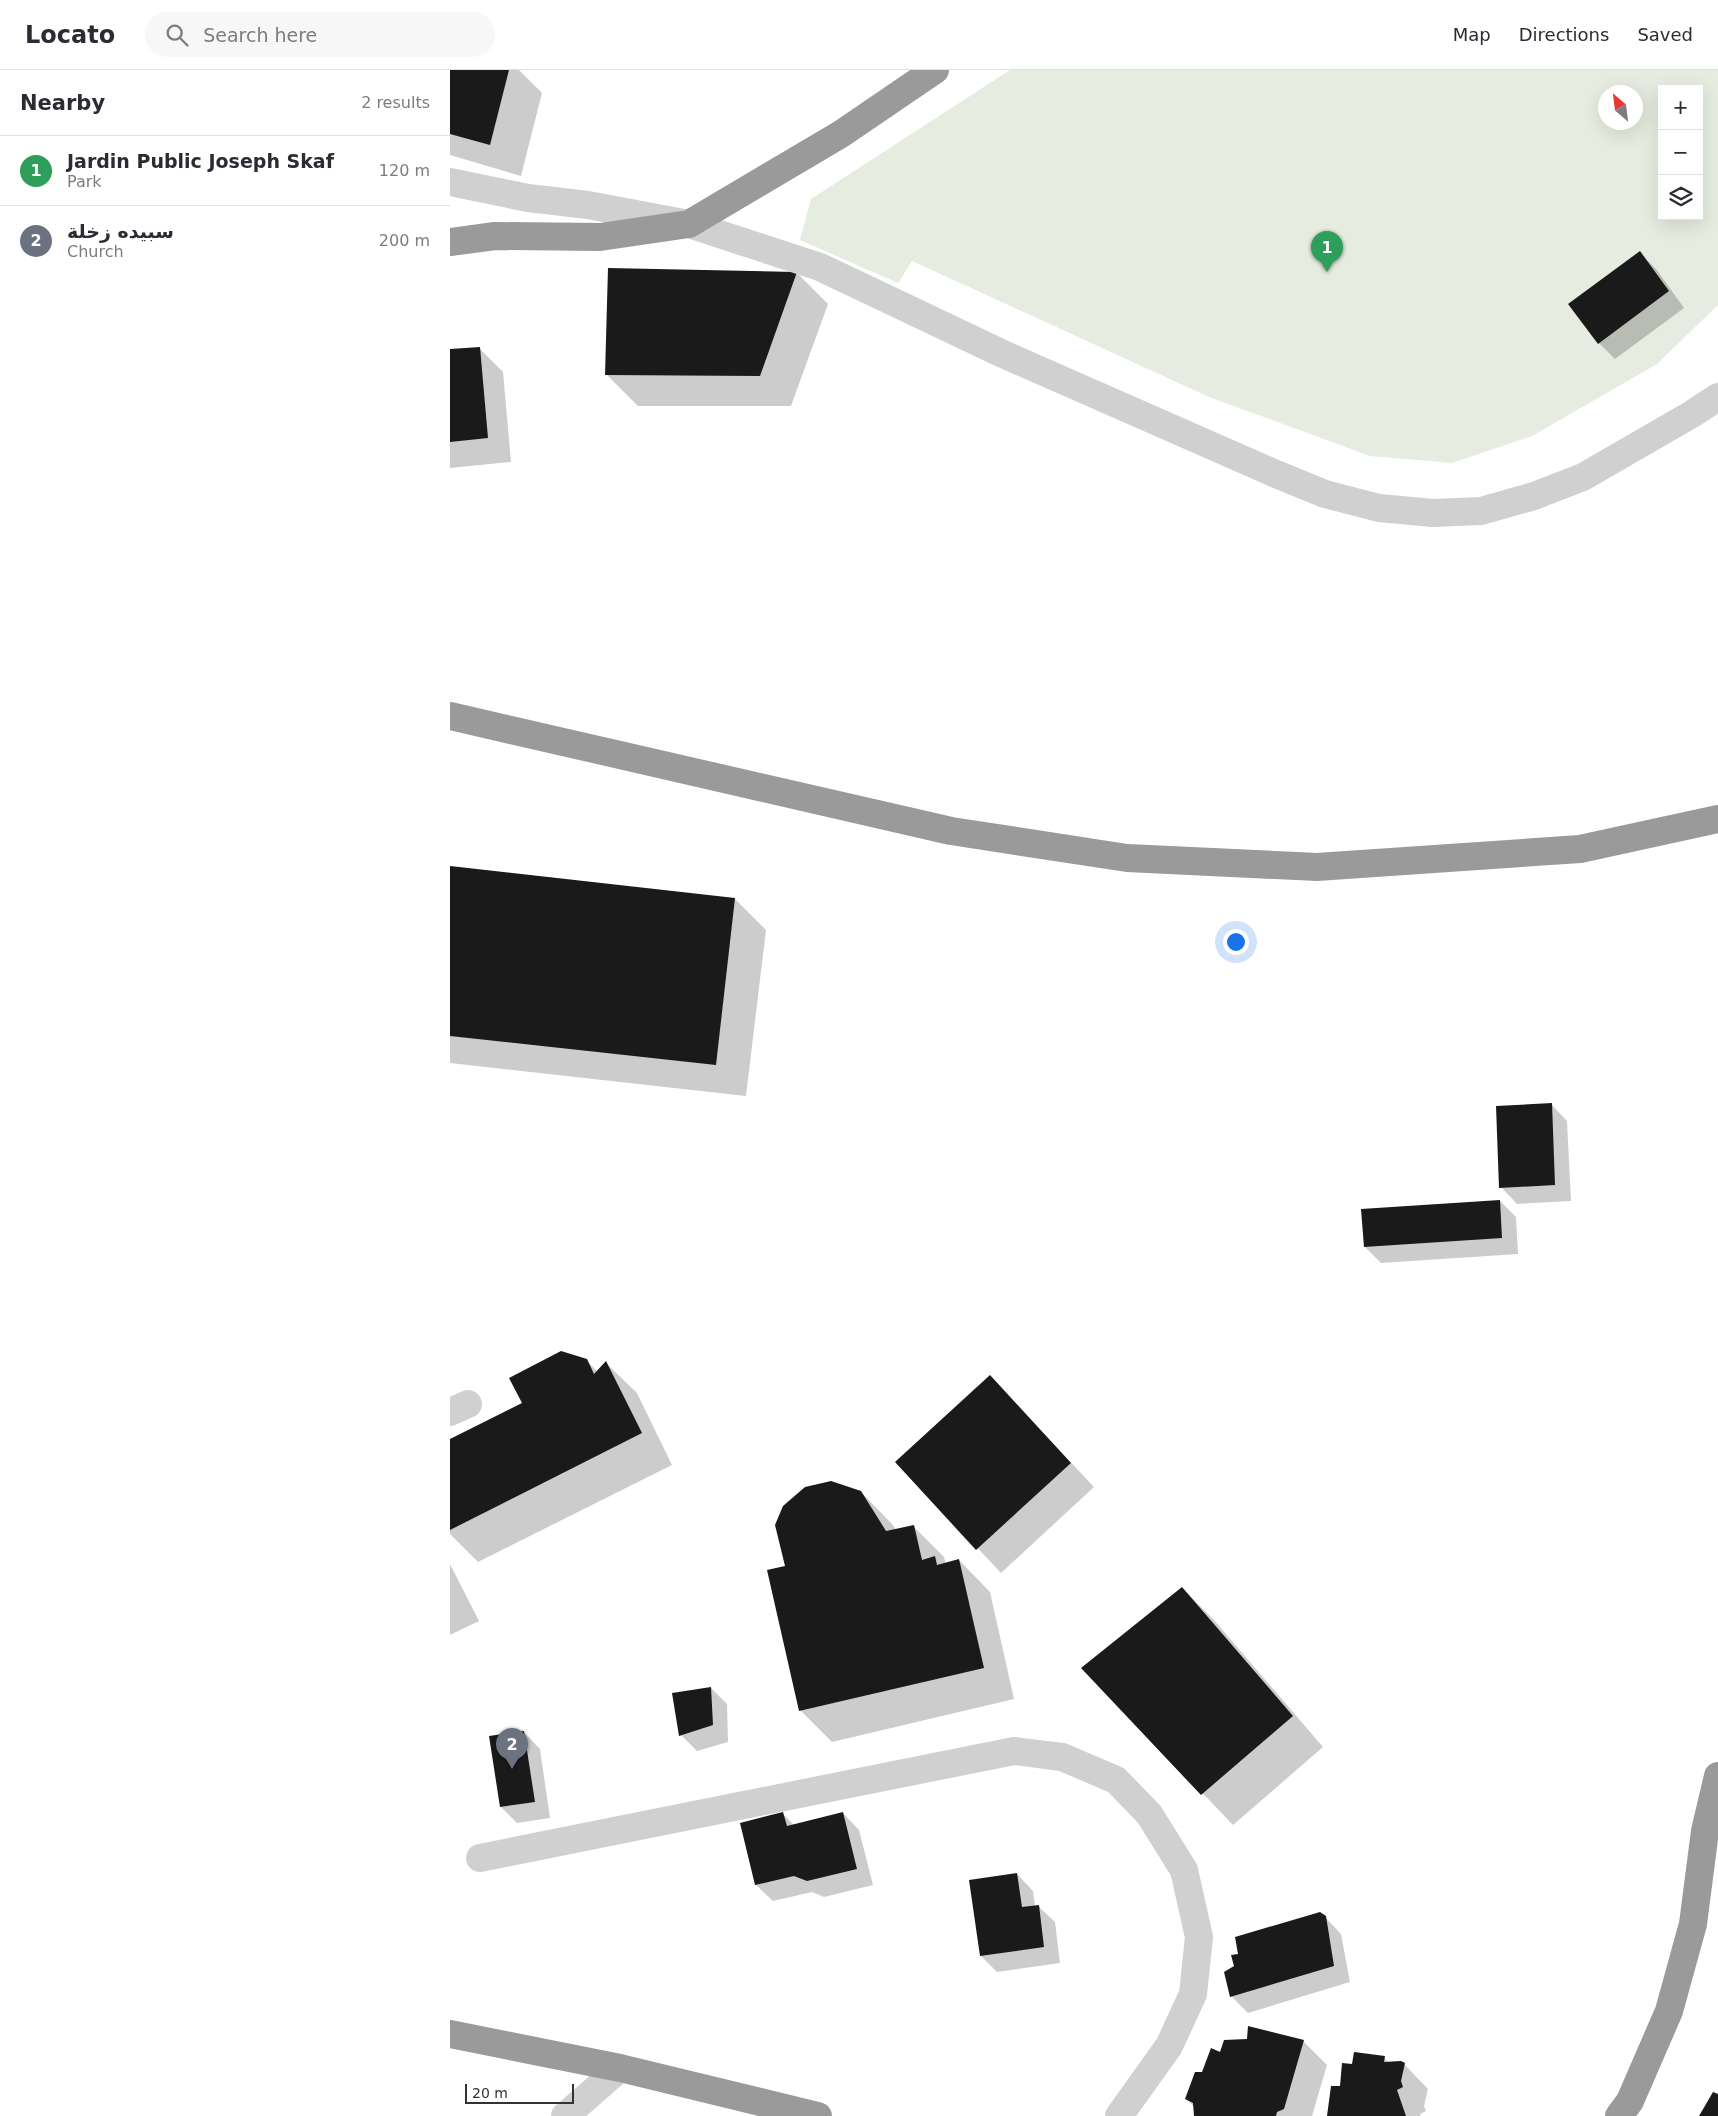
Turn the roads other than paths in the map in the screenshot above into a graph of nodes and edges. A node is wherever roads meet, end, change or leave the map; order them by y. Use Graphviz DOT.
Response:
graph roads {
  1 [pos="934,70"];
  2 [pos="450,182"];
  3 [pos="690,224"];
  4 [pos="450,242"];
  5 [pos="1718,384"];
  6 [pos="1718,397"];
  7 [pos="1692,414"];
  8 [pos="450,716"];
  9 [pos="1718,819"];
  10 [pos="1718,1776"];
  11 [pos="480,1858"];
  12 [pos="450,2034"];
  13 [pos="620,2068"];
  14 [pos="565,2116"];
  15 [pos="818,2116"];
  16 [pos="1119,2116"];
  17 [pos="1619,2116"];
  1 -- 3 [label="highway"];
  2 -- 3 [label="street"];
  3 -- 4 [label="highway"];
  3 -- 7 [label="street"];
  5 -- 7 [label="street"];
  6 -- 7 [label="street"];
  8 -- 9 [label="highway"];
  10 -- 17 [label="highway"];
  11 -- 16 [label="street"];
  12 -- 13 [label="highway"];
  13 -- 14 [label="street"];
  13 -- 15 [label="highway"];
}
